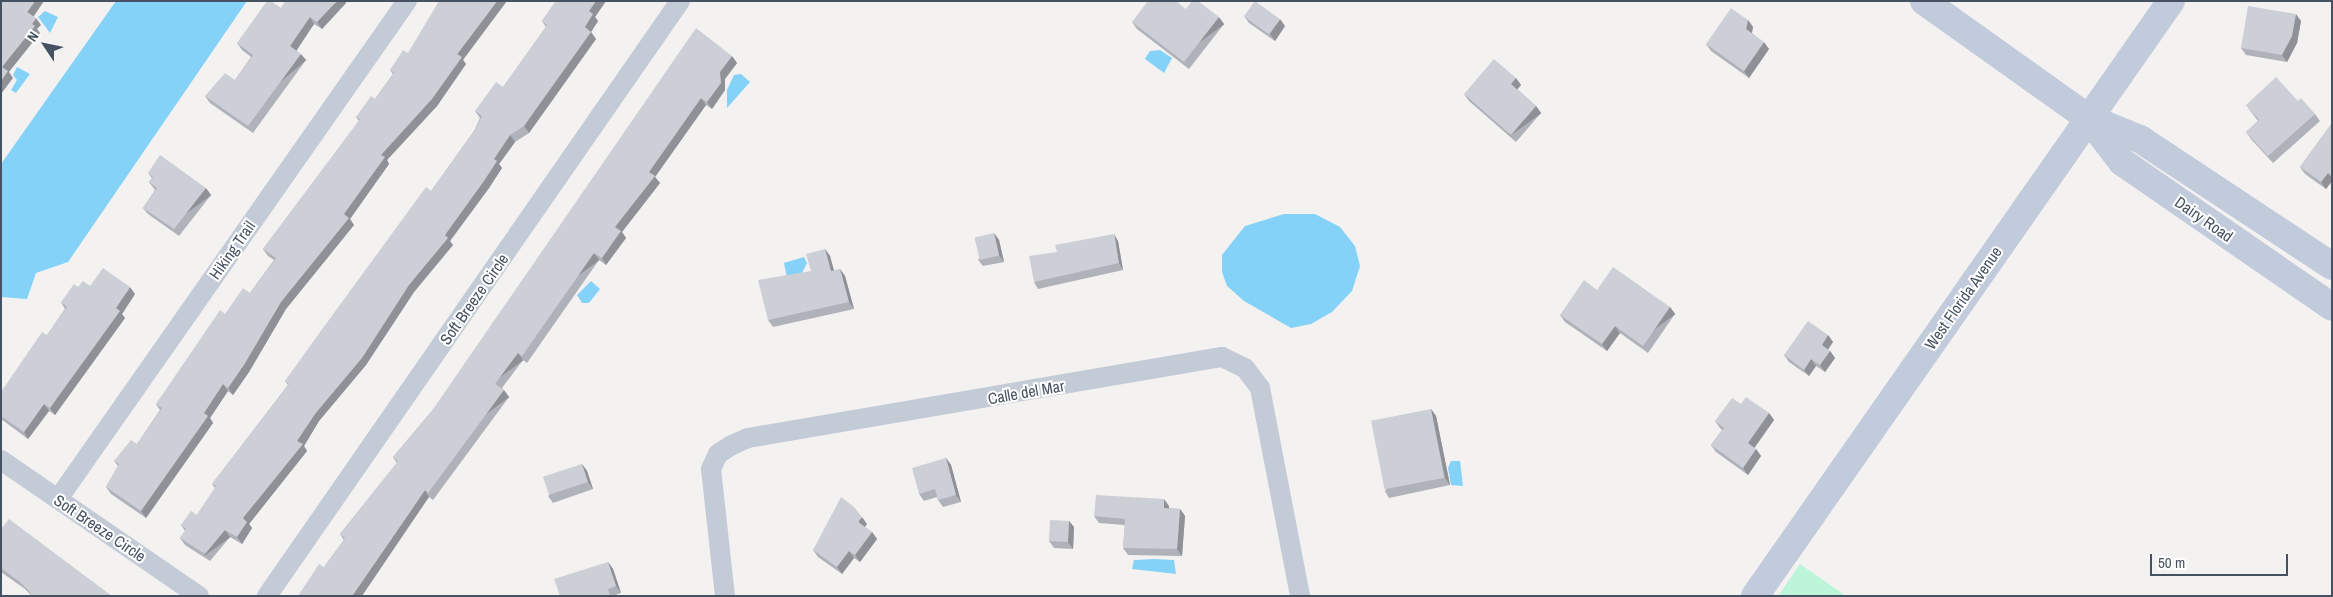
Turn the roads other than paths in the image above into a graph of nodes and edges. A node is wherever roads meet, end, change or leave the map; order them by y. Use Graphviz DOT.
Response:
graph roads {
  1 [pos="407,1"];
  2 [pos="680,1"];
  3 [pos="1924,1"];
  4 [pos="2171,1"];
  5 [pos="2088,118"];
  6 [pos="2332,266"];
  7 [pos="2332,307"];
  8 [pos="1,460"];
  9 [pos="58,500"];
  10 [pos="199,596"];
  11 [pos="267,596"];
  12 [pos="725,596"];
  13 [pos="1300,596"];
  14 [pos="1755,596"];
  1 -- 9 [label="street, Hiking Trail"];
  2 -- 11 [label="street, Soft Breeze Circle"];
  3 -- 5 [label="street, Dairy Road"];
  4 -- 5 [label="street, West Florida Avenue"];
  5 -- 6 [label="street, Dairy Road"];
  5 -- 7 [label="street, Dairy Road"];
  5 -- 14 [label="street, West Florida Avenue"];
  8 -- 9 [label="street, Soft Breeze Circle"];
  9 -- 10 [label="street, Soft Breeze Circle"];
  12 -- 13 [label="street, Calle del Mar"];
}
